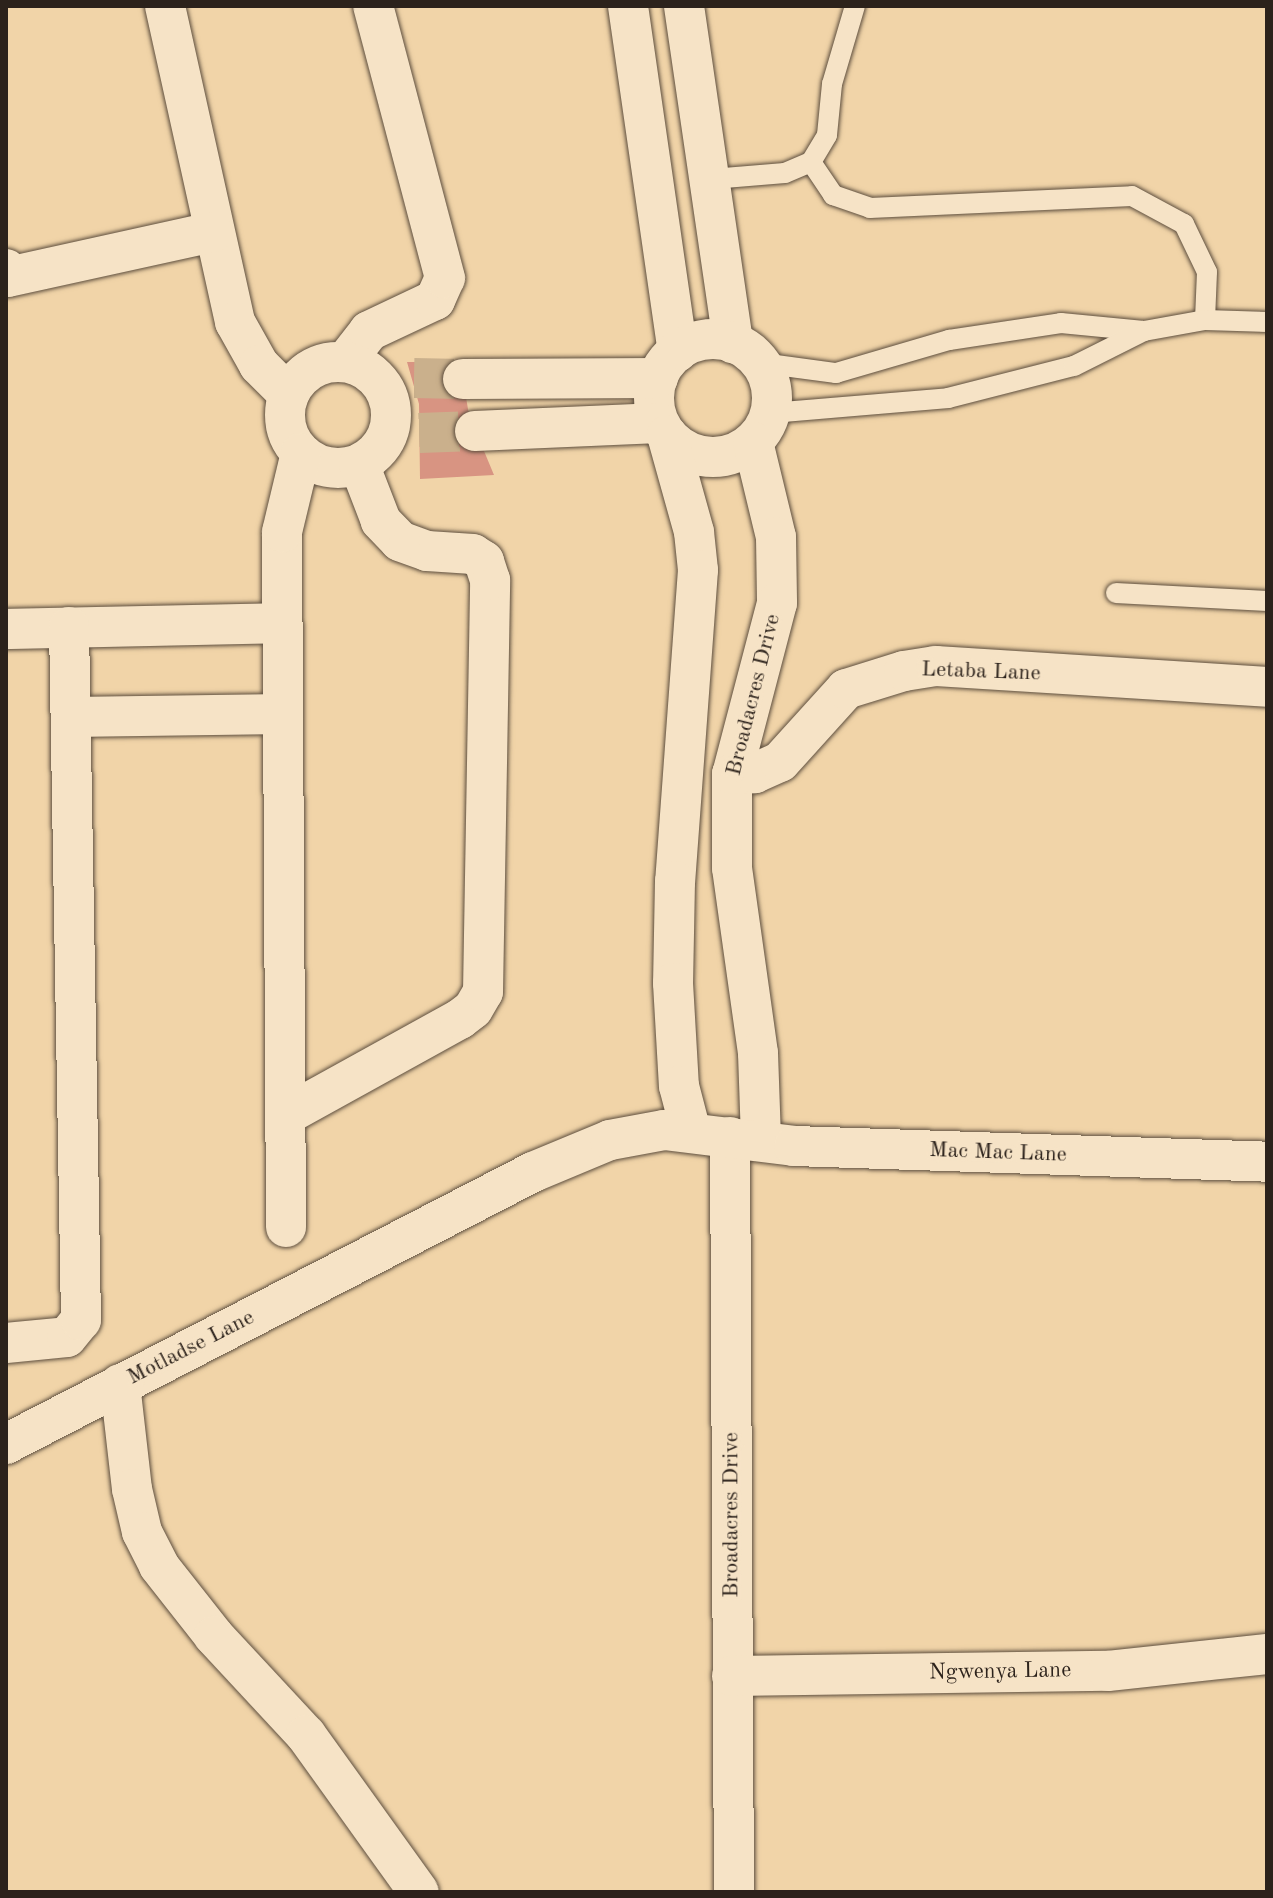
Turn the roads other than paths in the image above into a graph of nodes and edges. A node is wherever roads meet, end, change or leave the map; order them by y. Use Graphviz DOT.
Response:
graph roads {
  1 [pos="165,6"];
  2 [pos="373,6"];
  3 [pos="628,6"];
  4 [pos="684,6"];
  5 [pos="855,6"];
  6 [pos="811,162"];
  7 [pos="712,179"];
  8 [pos="213,232"];
  9 [pos="7,275"];
  10 [pos="1205,320"];
  11 [pos="1267,322"];
  12 [pos="1144,331"];
  13 [pos="747,353"];
  14 [pos="668,364"];
  15 [pos="378,372"];
  16 [pos="463,379"];
  17 [pos="538,381"];
  18 [pos="289,395"];
  19 [pos="762,428"];
  20 [pos="542,429"];
  21 [pos="663,429"];
  22 [pos="475,431"];
  23 [pos="301,453"];
  24 [pos="359,464"];
  25 [pos="1116,593"];
  26 [pos="1267,601"];
  27 [pos="281,623"];
  28 [pos="69,627"];
  29 [pos="6,629"];
  30 [pos="1267,687"];
  31 [pos="283,714"];
  32 [pos="72,717"];
  33 [pos="732,774"];
  34 [pos="286,1115"];
  35 [pos="691,1132"];
  36 [pos="746,1139"];
  37 [pos="1267,1162"];
  38 [pos="286,1227"];
  39 [pos="6,1343"];
  40 [pos="120,1384"];
  41 [pos="6,1444"];
  42 [pos="1267,1654"];
  43 [pos="732,1676"];
  44 [pos="419,1892"];
  45 [pos="734,1892"];
  1 -- 8 [label="street"];
  2 -- 15 [label="street"];
  3 -- 14 [label="street"];
  4 -- 7 [label="street"];
  5 -- 6 [label="lane"];
  6 -- 7 [label="lane"];
  6 -- 10 [label="lane"];
  7 -- 13 [label="street"];
  8 -- 9 [label="street"];
  8 -- 18 [label="street"];
  10 -- 11 [label="lane"];
  10 -- 12 [label="lane"];
  12 -- 13 [label="lane"];
  12 -- 19 [label="lane"];
  13 -- 14 [label="street"];
  13 -- 19 [label="street"];
  14 -- 17 [label="street"];
  14 -- 21 [label="street"];
  15 -- 18 [label="street"];
  15 -- 24 [label="street"];
  16 -- 17 [label="street"];
  17 -- 20 [label="street"];
  18 -- 23 [label="street"];
  19 -- 21 [label="street"];
  19 -- 33 [label="street, Broadacres Drive"];
  20 -- 21 [label="street"];
  20 -- 22 [label="street"];
  21 -- 35 [label="street"];
  23 -- 24 [label="street"];
  23 -- 27 [label="street"];
  24 -- 34 [label="street"];
  25 -- 26 [label="lane"];
  27 -- 28 [label="street"];
  27 -- 31 [label="street"];
  28 -- 29 [label="street"];
  28 -- 32 [label="street"];
  30 -- 33 [label="street, Letaba Lane"];
  31 -- 32 [label="street"];
  31 -- 34 [label="street"];
  32 -- 39 [label="street"];
  33 -- 36 [label="street, Broadacres Drive"];
  34 -- 38 [label="street"];
  35 -- 36 [label="street, Motladse Lane"];
  35 -- 40 [label="street, Motladse Lane"];
  36 -- 37 [label="street, Mac Mac Lane"];
  36 -- 43 [label="street, Broadacres Drive"];
  40 -- 41 [label="street"];
  40 -- 44 [label="street, Motladse Lane"];
  42 -- 43 [label="street, Ngwenya Lane"];
  43 -- 45 [label="street, Broadacres Drive"];
}
